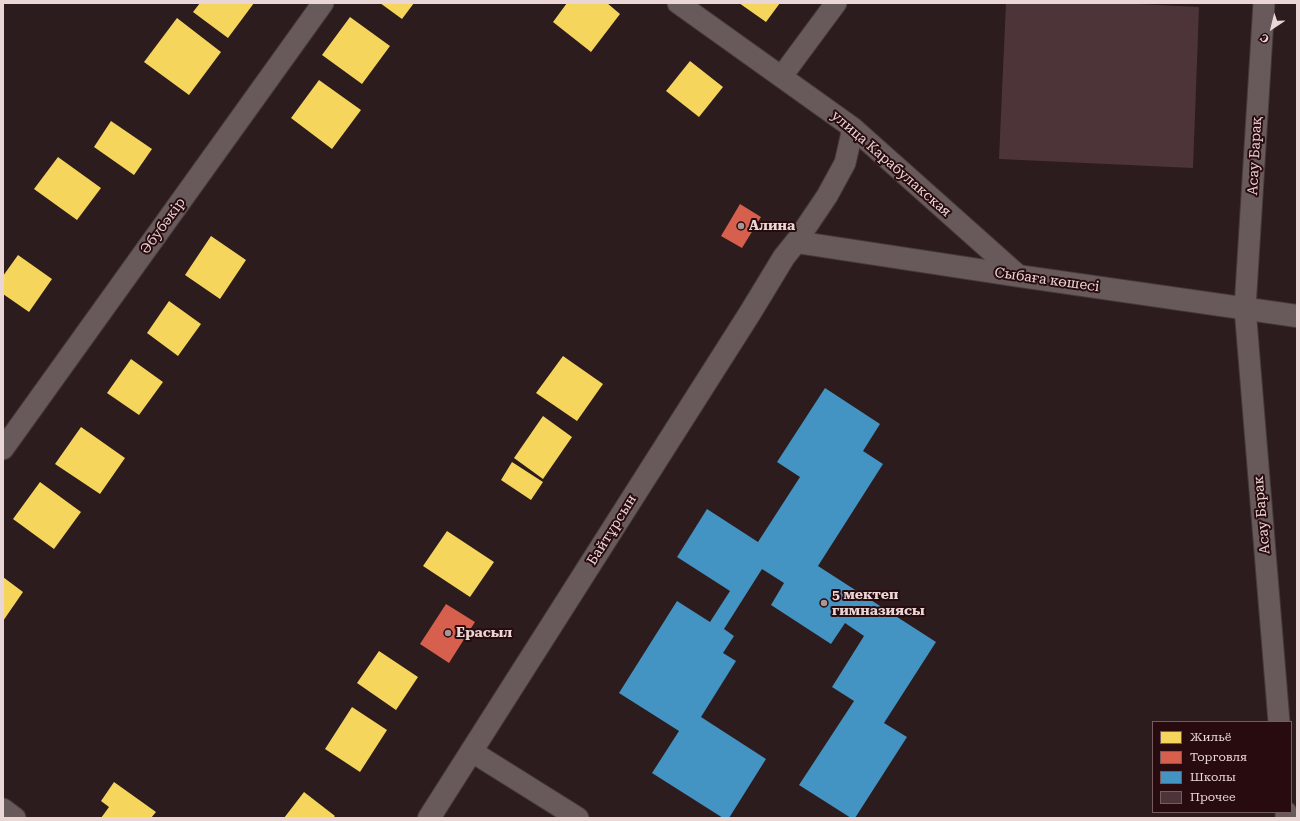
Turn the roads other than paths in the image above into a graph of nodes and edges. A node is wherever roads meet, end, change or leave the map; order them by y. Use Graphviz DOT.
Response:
graph roads {
  1 [pos="323,3"];
  2 [pos="678,3"];
  3 [pos="836,3"];
  4 [pos="1264,3"];
  5 [pos="782,76"];
  6 [pos="853,128"];
  7 [pos="796,242"];
  8 [pos="1018,276"];
  9 [pos="1245,308"];
  10 [pos="1297,316"];
  11 [pos="3,449"];
  12 [pos="1278,721"];
  13 [pos="471,752"];
  14 [pos="3,809"];
  15 [pos="15,818"];
  16 [pos="429,818"];
  17 [pos="578,818"];
  1 -- 11 [label="street, Әбубәкір"];
  2 -- 5 [label="street, улица Карабулакская"];
  3 -- 5 [label="street"];
  4 -- 9 [label="street, Асау Барақ"];
  5 -- 6 [label="street, улица Карабулакская"];
  6 -- 7 [label="street"];
  6 -- 8 [label="street, улица Карабулакская"];
  7 -- 8 [label="street, Сыбаға көшесі"];
  7 -- 13 [label="street, Байтұрсын"];
  8 -- 9 [label="street, Сыбаға көшесі"];
  9 -- 10 [label="street, Сыбаға көшесі"];
  9 -- 12 [label="street, Асау Барак"];
  13 -- 16 [label="street, Байтұрсын"];
  13 -- 17 [label="street"];
  14 -- 15 [label="street"];
}
